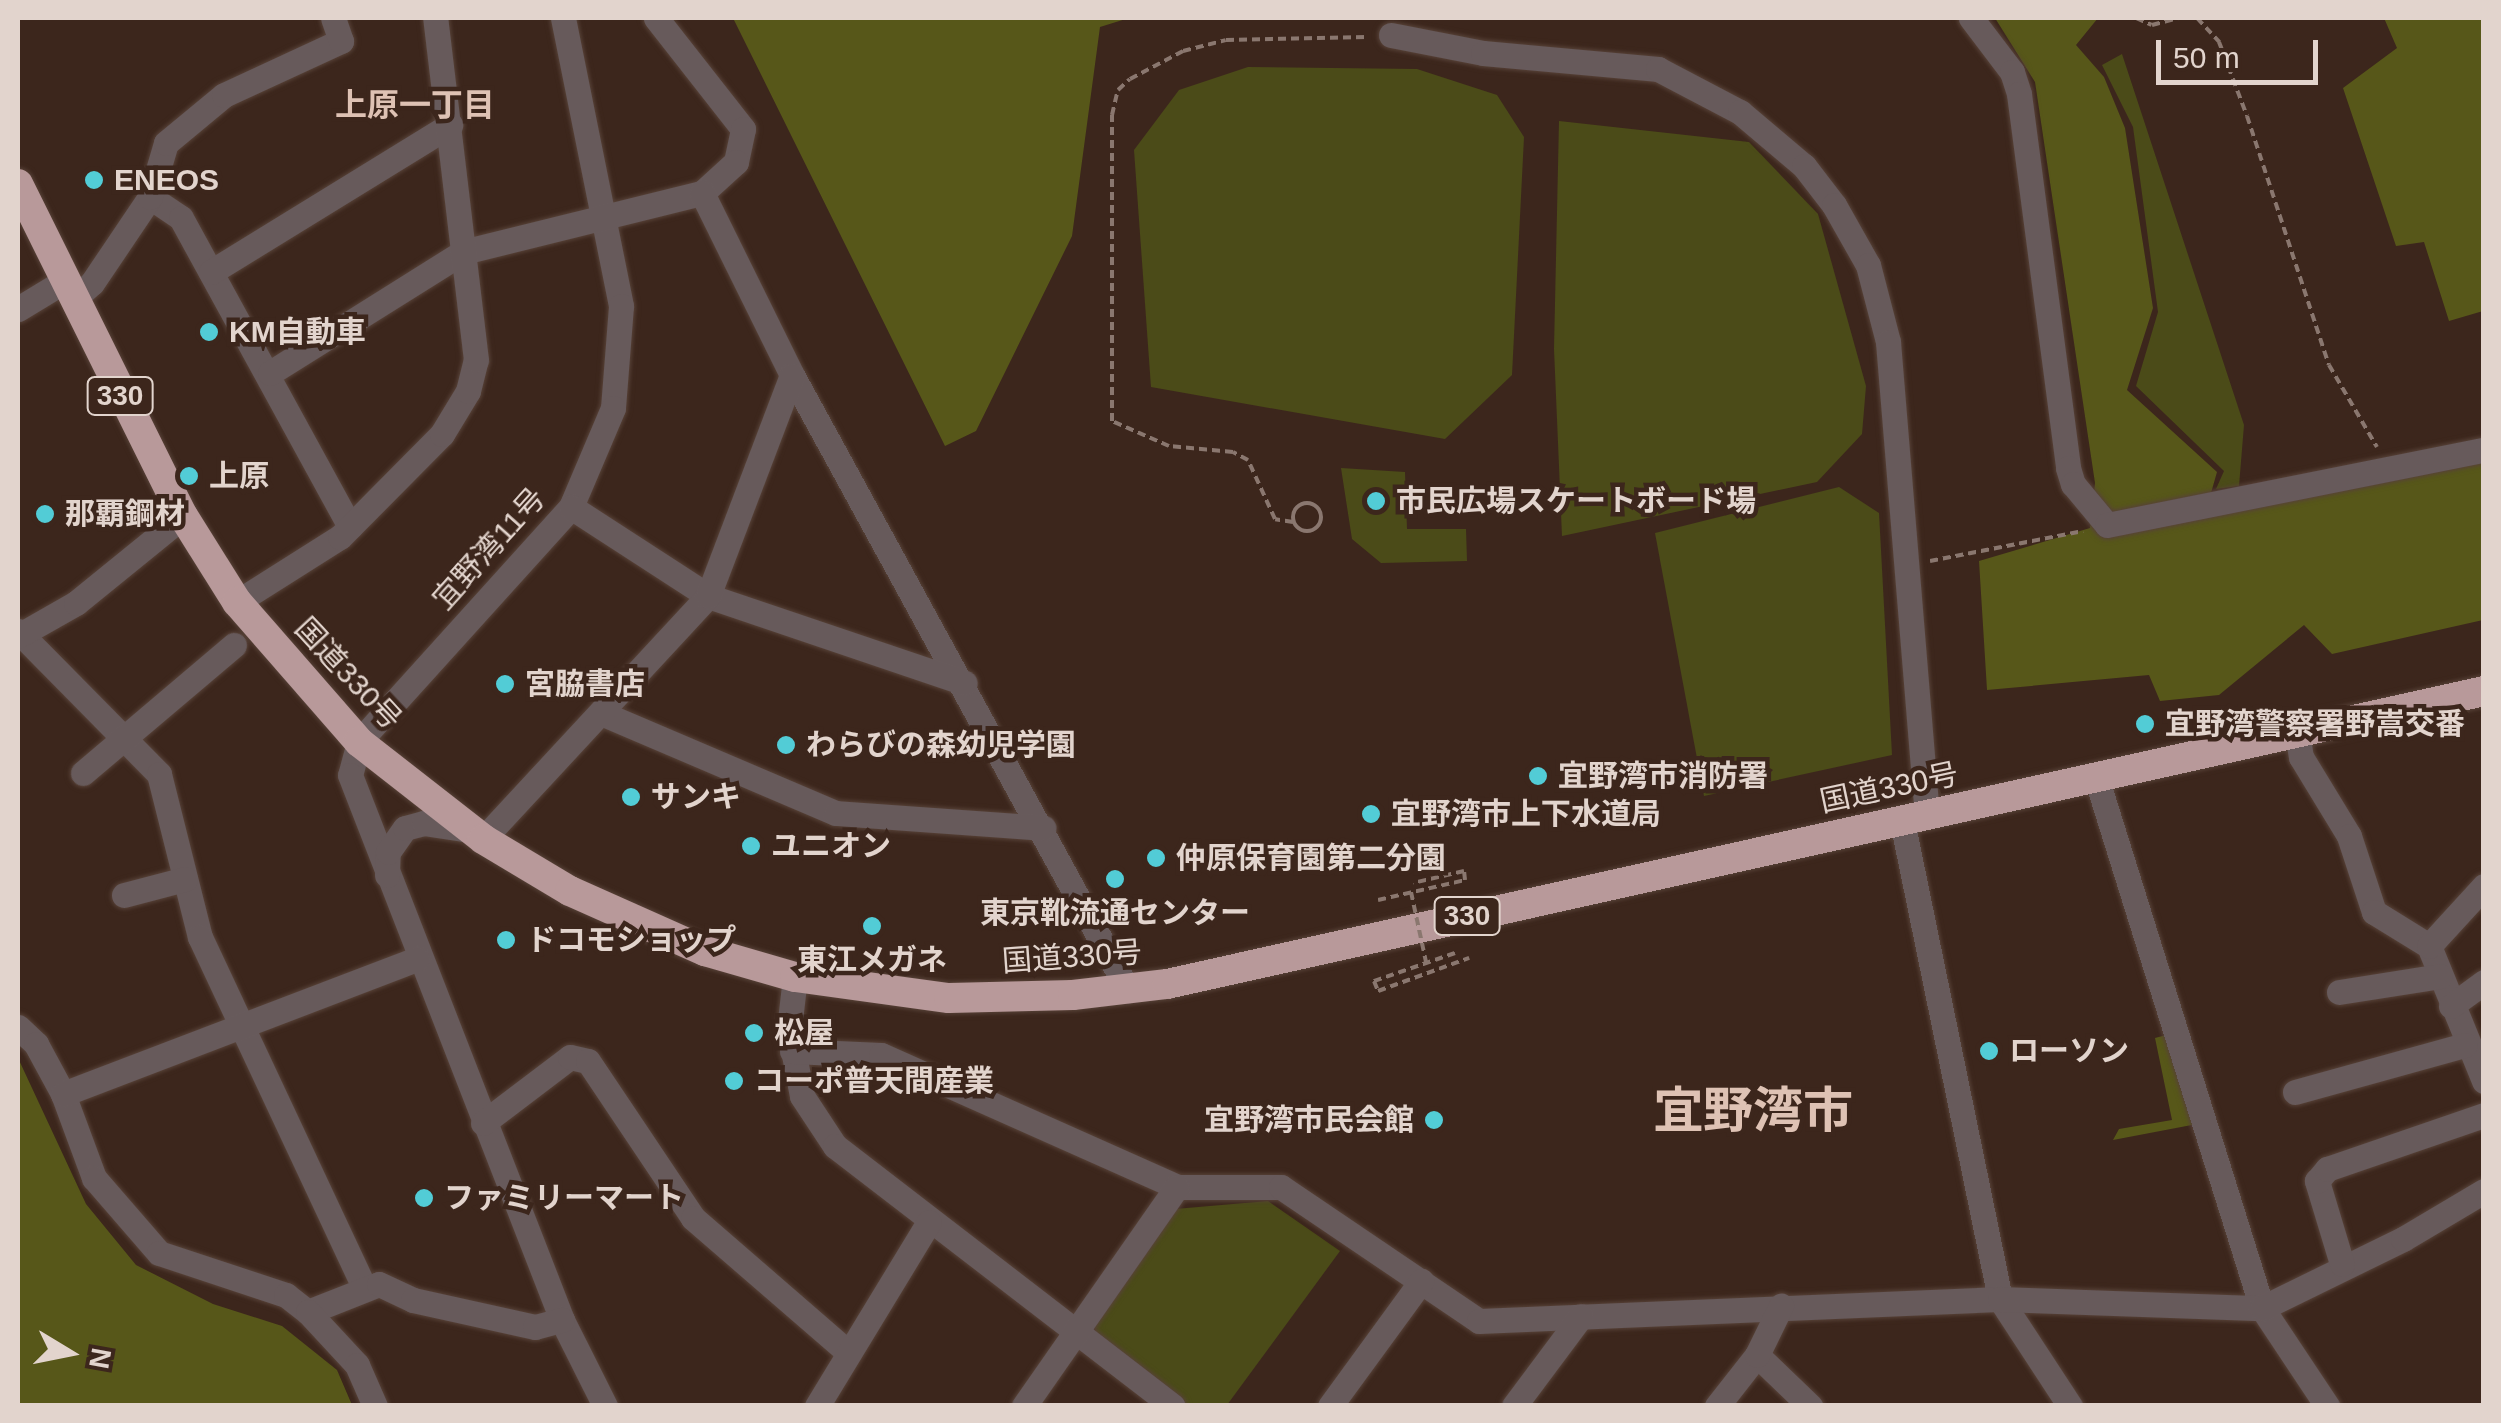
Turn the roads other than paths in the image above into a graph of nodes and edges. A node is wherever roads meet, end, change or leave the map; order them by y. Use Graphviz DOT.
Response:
graph roads {
  1 [pos="333,18"];
  2 [pos="436,18"];
  3 [pos="562,18"];
  4 [pos="656,18"];
  5 [pos="1971,18"];
  6 [pos="1392,35"];
  7 [pos="450,125"];
  8 [pos="18,184"];
  9 [pos="702,194"];
  10 [pos="150,197"];
  11 [pos="606,217"];
  12 [pos="463,252"];
  13 [pos="212,272"];
  14 [pos="69,290"];
  15 [pos="18,309"];
  16 [pos="270,373"];
  17 [pos="792,375"];
  18 [pos="2484,450"];
  19 [pos="571,508"];
  20 [pos="183,516"];
  21 [pos="350,527"];
  22 [pos="708,596"];
  23 [pos="237,602"];
  24 [pos="18,634"];
  25 [pos="234,645"];
  26 [pos="965,683"];
  27 [pos="2484,691"];
  28 [pos="600,713"];
  29 [pos="2297,732"];
  30 [pos="124,738"];
  31 [pos="359,742"];
  32 [pos="83,774"];
  33 [pos="2096,777"];
  34 [pos="1914,818"];
  35 [pos="1043,828"];
  36 [pos="477,834"];
  37 [pos="185,879"];
  38 [pos="386,880"];
  39 [pos="2484,886"];
  40 [pos="124,895"];
  41 [pos="2429,946"];
  42 [pos="417,959"];
  43 [pos="2440,976"];
  44 [pos="795,977"];
  45 [pos="2484,982"];
  46 [pos="1128,990"];
  47 [pos="2339,992"];
  48 [pos="2450,1006"];
  49 [pos="18,1027"];
  50 [pos="242,1028"];
  51 [pos="792,1051"];
  52 [pos="2477,1064"];
  53 [pos="2295,1092"];
  54 [pos="63,1094"];
  55 [pos="2484,1115"];
  56 [pos="483,1122"];
  57 [pos="1177,1187"];
  58 [pos="2484,1191"];
  59 [pos="929,1222"];
  60 [pos="2342,1264"];
  61 [pos="1421,1282"];
  62 [pos="363,1285"];
  63 [pos="2000,1299"];
  64 [pos="1781,1306"];
  65 [pos="2262,1308"];
  66 [pos="308,1312"];
  67 [pos="1582,1316"];
  68 [pos="562,1320"];
  69 [pos="1079,1332"];
  70 [pos="849,1353"];
  71 [pos="1757,1355"];
  72 [pos="376,1406"];
  73 [pos="605,1406"];
  74 [pos="817,1406"];
  75 [pos="1024,1406"];
  76 [pos="1173,1406"];
  77 [pos="1330,1406"];
  78 [pos="1514,1406"];
  79 [pos="1717,1406"];
  80 [pos="1810,1406"];
  81 [pos="2070,1406"];
  82 [pos="2327,1406"];
  1 -- 10 [label="street"];
  2 -- 7 [label="street"];
  3 -- 11 [label="street, 宜野湾11号"];
  4 -- 9 [label="street"];
  5 -- 18 [label="street"];
  6 -- 34 [label="street"];
  7 -- 12 [label="street"];
  7 -- 13 [label="street"];
  8 -- 14 [label="highway, 国道330号 / 330"];
  9 -- 11 [label="street"];
  9 -- 17 [label="street"];
  10 -- 13 [label="street"];
  10 -- 14 [label="street"];
  11 -- 12 [label="street"];
  11 -- 19 [label="street, 宜野湾11号"];
  12 -- 16 [label="street"];
  12 -- 21 [label="street"];
  13 -- 16 [label="street"];
  14 -- 15 [label="street"];
  14 -- 20 [label="highway, 国道330号 / 330"];
  16 -- 21 [label="street"];
  17 -- 22 [label="street"];
  17 -- 26 [label="street"];
  19 -- 22 [label="street"];
  19 -- 31 [label="street, 宜野湾11号"];
  20 -- 23 [label="highway, 国道330号 / 330"];
  20 -- 24 [label="street"];
  21 -- 23 [label="street"];
  22 -- 26 [label="street"];
  22 -- 28 [label="street"];
  23 -- 31 [label="highway, 国道330号 / 330"];
  24 -- 30 [label="street"];
  25 -- 30 [label="street"];
  26 -- 35 [label="street"];
  27 -- 29 [label="highway, 国道330号 / 330"];
  28 -- 35 [label="street"];
  28 -- 36 [label="street"];
  29 -- 33 [label="highway, 国道330号 / 330"];
  29 -- 41 [label="street"];
  30 -- 32 [label="street"];
  30 -- 37 [label="street"];
  31 -- 36 [label="highway, 国道330号 / 330"];
  31 -- 38 [label="street"];
  33 -- 34 [label="highway, 国道330号 / 330"];
  33 -- 65 [label="street"];
  34 -- 46 [label="highway, 国道330号 / 330"];
  34 -- 63 [label="street"];
  35 -- 46 [label="street"];
  36 -- 38 [label="street"];
  36 -- 44 [label="highway, 国道330号 / 330"];
  37 -- 40 [label="street"];
  37 -- 50 [label="street"];
  38 -- 42 [label="street"];
  39 -- 41 [label="street"];
  41 -- 43 [label="street"];
  42 -- 50 [label="street"];
  42 -- 56 [label="street"];
  43 -- 47 [label="street"];
  43 -- 48 [label="street"];
  44 -- 46 [label="highway, 国道330号 / 330"];
  44 -- 51 [label="street"];
  45 -- 48 [label="street"];
  48 -- 52 [label="street"];
  49 -- 54 [label="street"];
  50 -- 54 [label="street"];
  50 -- 62 [label="street"];
  51 -- 57 [label="street"];
  51 -- 59 [label="street"];
  52 -- 53 [label="street"];
  54 -- 66 [label="street"];
  55 -- 60 [label="street"];
  56 -- 68 [label="street"];
  56 -- 70 [label="street"];
  57 -- 61 [label="street"];
  57 -- 69 [label="street"];
  58 -- 60 [label="street"];
  59 -- 69 [label="street"];
  59 -- 70 [label="street"];
  60 -- 65 [label="street"];
  61 -- 67 [label="street"];
  61 -- 77 [label="street"];
  62 -- 66 [label="street"];
  62 -- 68 [label="street"];
  63 -- 64 [label="street"];
  63 -- 65 [label="street"];
  63 -- 81 [label="street"];
  64 -- 67 [label="street"];
  64 -- 71 [label="street"];
  65 -- 82 [label="street"];
  66 -- 72 [label="street"];
  67 -- 78 [label="street"];
  68 -- 73 [label="street"];
  69 -- 75 [label="street"];
  69 -- 76 [label="street"];
  70 -- 74 [label="street"];
  71 -- 79 [label="street"];
  71 -- 80 [label="street"];
}
